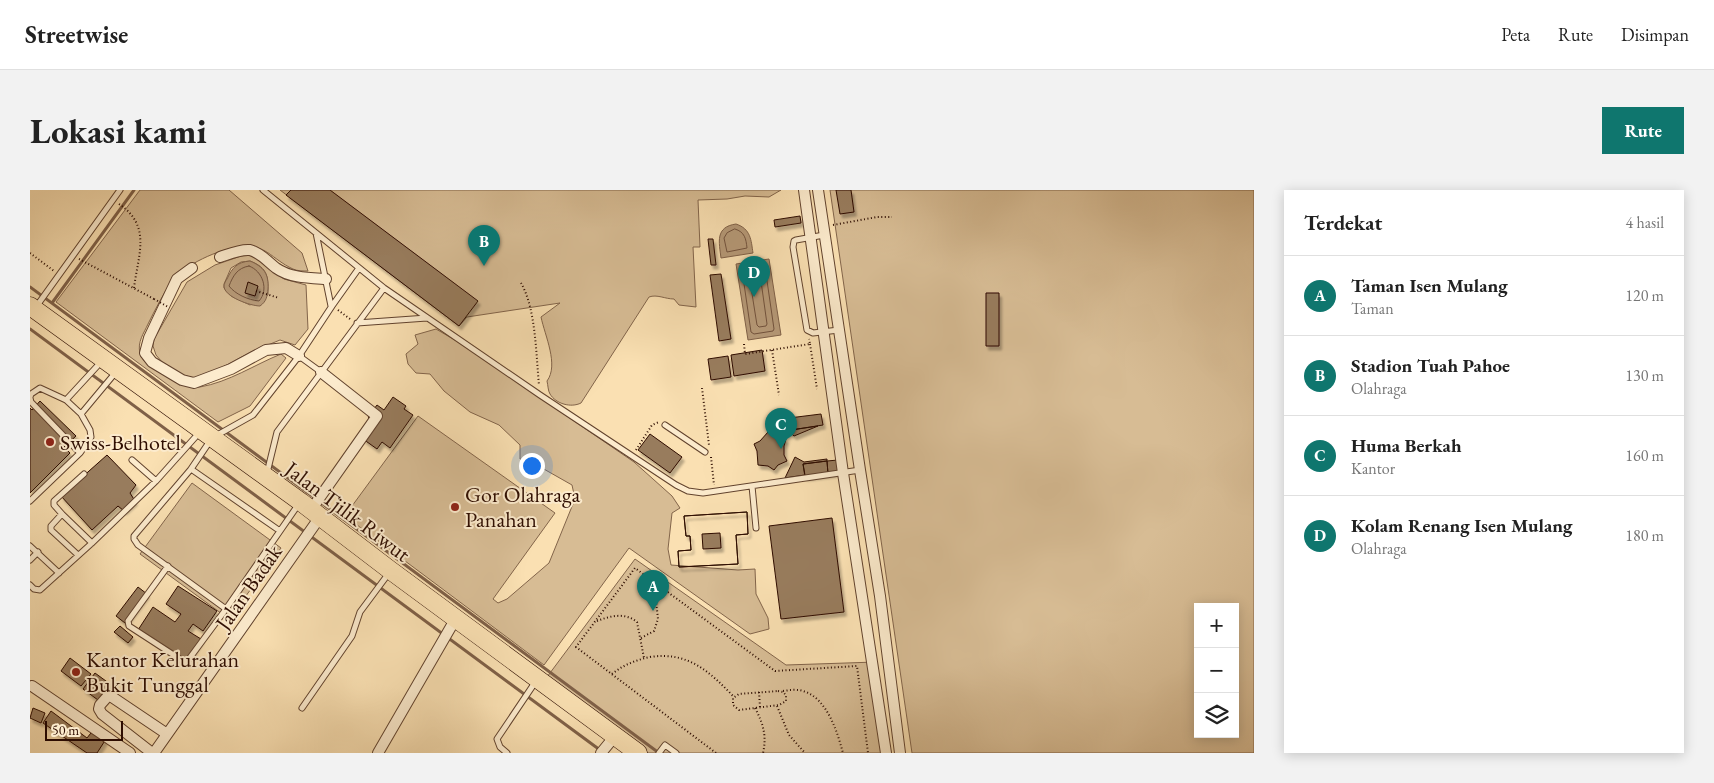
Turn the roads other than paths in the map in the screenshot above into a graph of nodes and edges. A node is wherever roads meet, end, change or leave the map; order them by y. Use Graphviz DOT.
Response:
graph roads {
  1 [pos="120,190"];
  2 [pos="262,190"];
  3 [pos="804,190"];
  4 [pos="818,190"];
  5 [pos="824,231"];
  6 [pos="316,233"];
  7 [pos="811,238"];
  8 [pos="220,257"];
  9 [pos="192,268"];
  10 [pos="358,268"];
  11 [pos="326,279"];
  12 [pos="384,288"];
  13 [pos="332,306"];
  14 [pos="32,308"];
  15 [pos="428,318"];
  16 [pos="357,323"];
  17 [pos="838,330"];
  18 [pos="823,332"];
  19 [pos="299,356"];
  20 [pos="110,365"];
  21 [pos="321,372"];
  22 [pos="30,398"];
  23 [pos="66,400"];
  24 [pos="81,414"];
  25 [pos="665,425"];
  26 [pos="206,435"];
  27 [pos="705,452"];
  28 [pos="80,453"];
  29 [pos="132,460"];
  30 [pos="191,469"];
  31 [pos="860,470"];
  32 [pos="843,473"];
  33 [pos="84,474"];
  34 [pos="266,477"];
  35 [pos="156,481"];
  36 [pos="752,486"];
  37 [pos="30,501"];
  38 [pos="313,506"];
  39 [pos="62,514"];
  40 [pos="756,528"];
  41 [pos="280,531"];
  42 [pos="92,543"];
  43 [pos="30,546"];
  44 [pos="38,552"];
  45 [pos="78,555"];
  46 [pos="30,560"];
  47 [pos="168,566"];
  48 [pos="390,570"];
  49 [pos="58,573"];
  50 [pos="30,585"];
  51 [pos="226,609"];
  52 [pos="456,618"];
  53 [pos="538,679"];
  54 [pos="32,686"];
  55 [pos="302,708"];
  56 [pos="167,734"];
  57 [pos="615,736"];
  58 [pos="130,753"];
  59 [pos="153,753"];
  60 [pos="378,753"];
  61 [pos="507,753"];
  62 [pos="601,753"];
  63 [pos="638,753"];
  64 [pos="659,753"];
  65 [pos="676,753"];
  66 [pos="886,753"];
  67 [pos="900,753"];
  1 -- 14 [label="lane"];
  2 -- 6 [label="lane"];
  3 -- 7 [label="street"];
  4 -- 5 [label="street"];
  5 -- 7 [label="lane"];
  5 -- 17 [label="street"];
  6 -- 10 [label="lane"];
  6 -- 11 [label="lane"];
  7 -- 18 [label="street"];
  7 -- 18 [label="lane"];
  8 -- 11 [label="street"];
  9 -- 19 [label="street"];
  10 -- 12 [label="lane"];
  10 -- 13 [label="lane"];
  11 -- 13 [label="lane"];
  12 -- 15 [label="lane"];
  12 -- 16 [label="lane"];
  13 -- 19 [label="lane"];
  14 -- 20 [label="highway, Jalan Tjilik Riwut"];
  15 -- 16 [label="lane"];
  15 -- 36 [label="lane"];
  16 -- 21 [label="lane"];
  17 -- 18 [label="lane"];
  17 -- 31 [label="street"];
  18 -- 32 [label="street"];
  19 -- 21 [label="lane"];
  19 -- 26 [label="lane"];
  20 -- 23 [label="lane"];
  20 -- 24 [label="lane"];
  20 -- 26 [label="highway, Jalan Tjilik Riwut"];
  21 -- 34 [label="lane"];
  21 -- 38 [label="street, Jalan Badak"];
  22 -- 23 [label="lane"];
  22 -- 28 [label="lane"];
  23 -- 24 [label="lane"];
  24 -- 28 [label="lane"];
  25 -- 27 [label="lane"];
  26 -- 30 [label="lane"];
  26 -- 34 [label="highway, Jalan Tjilik Riwut"];
  26 -- 35 [label="lane"];
  28 -- 37 [label="lane"];
  29 -- 35 [label="lane"];
  30 -- 41 [label="lane"];
  30 -- 47 [label="lane"];
  31 -- 32 [label="lane"];
  31 -- 67 [label="street"];
  32 -- 36 [label="lane"];
  32 -- 66 [label="street"];
  33 -- 39 [label="lane"];
  34 -- 38 [label="highway, Jalan Tjilik Riwut"];
  35 -- 42 [label="lane"];
  36 -- 40 [label="lane"];
  38 -- 41 [label="lane"];
  38 -- 48 [label="highway, Jalan Tjilik Riwut"];
  38 -- 56 [label="street, Jalan Badak"];
  39 -- 42 [label="lane"];
  39 -- 45 [label="lane"];
  41 -- 51 [label="lane"];
  42 -- 45 [label="lane"];
  43 -- 44 [label="lane"];
  44 -- 46 [label="lane"];
  44 -- 49 [label="lane"];
  45 -- 49 [label="lane"];
  47 -- 51 [label="lane"];
  47 -- 51 [label="lane"];
  48 -- 52 [label="highway, Jalan Tjilik Riwut"];
  48 -- 55 [label="lane"];
  49 -- 50 [label="lane"];
  52 -- 53 [label="highway, Jalan Tjilik Riwut"];
  52 -- 60 [label="street"];
  53 -- 57 [label="highway, Jalan Tjilik Riwut"];
  53 -- 61 [label="lane"];
  54 -- 58 [label="street"];
  56 -- 59 [label="street, Jalan Badak"];
  56 -- 59 [label="street"];
  57 -- 62 [label="street"];
  57 -- 63 [label="highway, Jalan Tjilik Riwut"];
  64 -- 65 [label="lane"];
}
